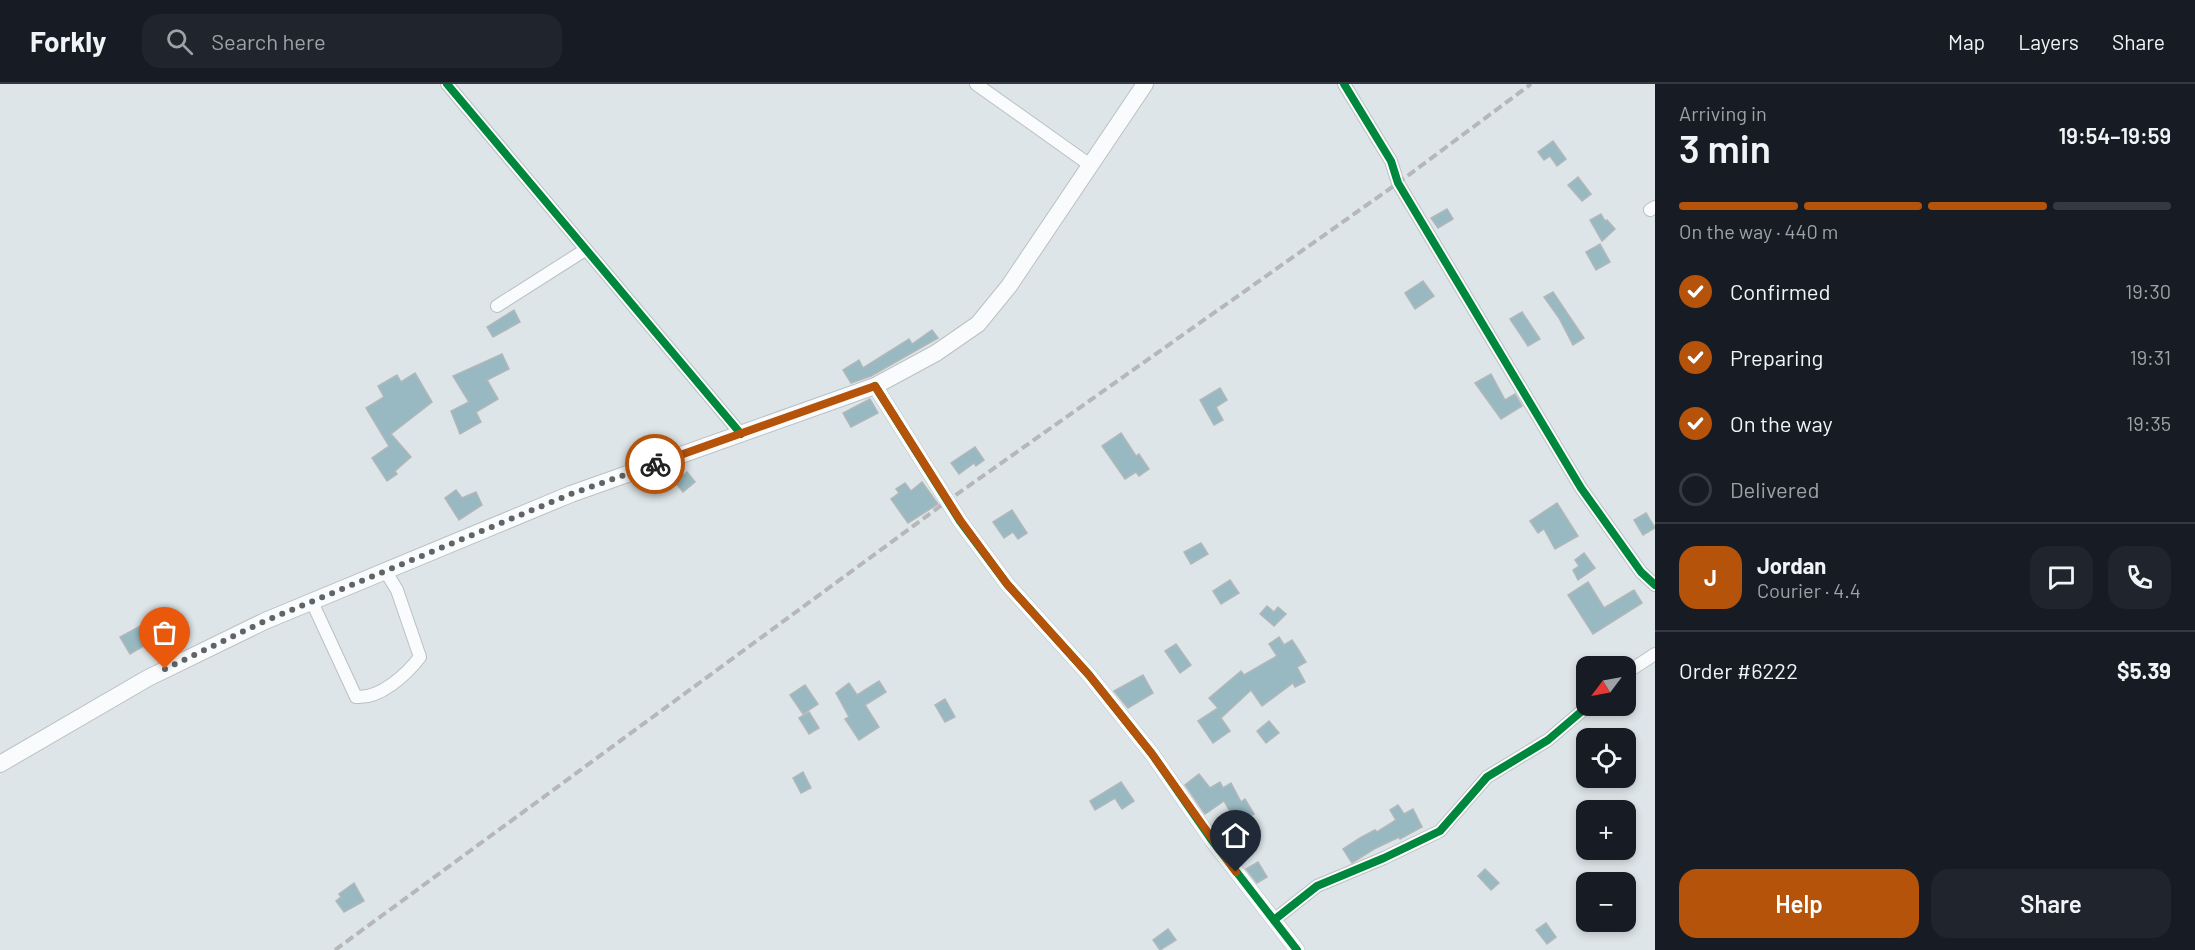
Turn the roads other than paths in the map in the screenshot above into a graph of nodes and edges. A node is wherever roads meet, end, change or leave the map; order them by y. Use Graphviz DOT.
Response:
graph roads {
  1 [pos="447,84"];
  2 [pos="976,84"];
  3 [pos="1145,84"];
  4 [pos="1344,84"];
  5 [pos="1090,165"];
  6 [pos="585,250"];
  7 [pos="497,306"];
  8 [pos="875,386"];
  9 [pos="741,434"];
  10 [pos="386,572"];
  11 [pos="1655,585"];
  12 [pos="312,602"];
  13 [pos="1655,654"];
  14 [pos="1636,666"];
  15 [pos="1576,716"];
  16 [pos="0,764"];
  17 [pos="1274,920"];
  18 [pos="1297,950"];
  1 -- 6 [label="street"];
  2 -- 5 [label="street"];
  3 -- 5 [label="main road"];
  4 -- 11 [label="street"];
  5 -- 8 [label="main road"];
  6 -- 7 [label="street"];
  6 -- 9 [label="street"];
  8 -- 9 [label="main road"];
  8 -- 17 [label="street"];
  9 -- 10 [label="main road"];
  10 -- 12 [label="main road"];
  10 -- 12 [label="street"];
  12 -- 16 [label="main road"];
  13 -- 14 [label="street"];
  15 -- 17 [label="street"];
  17 -- 18 [label="street"];
}
